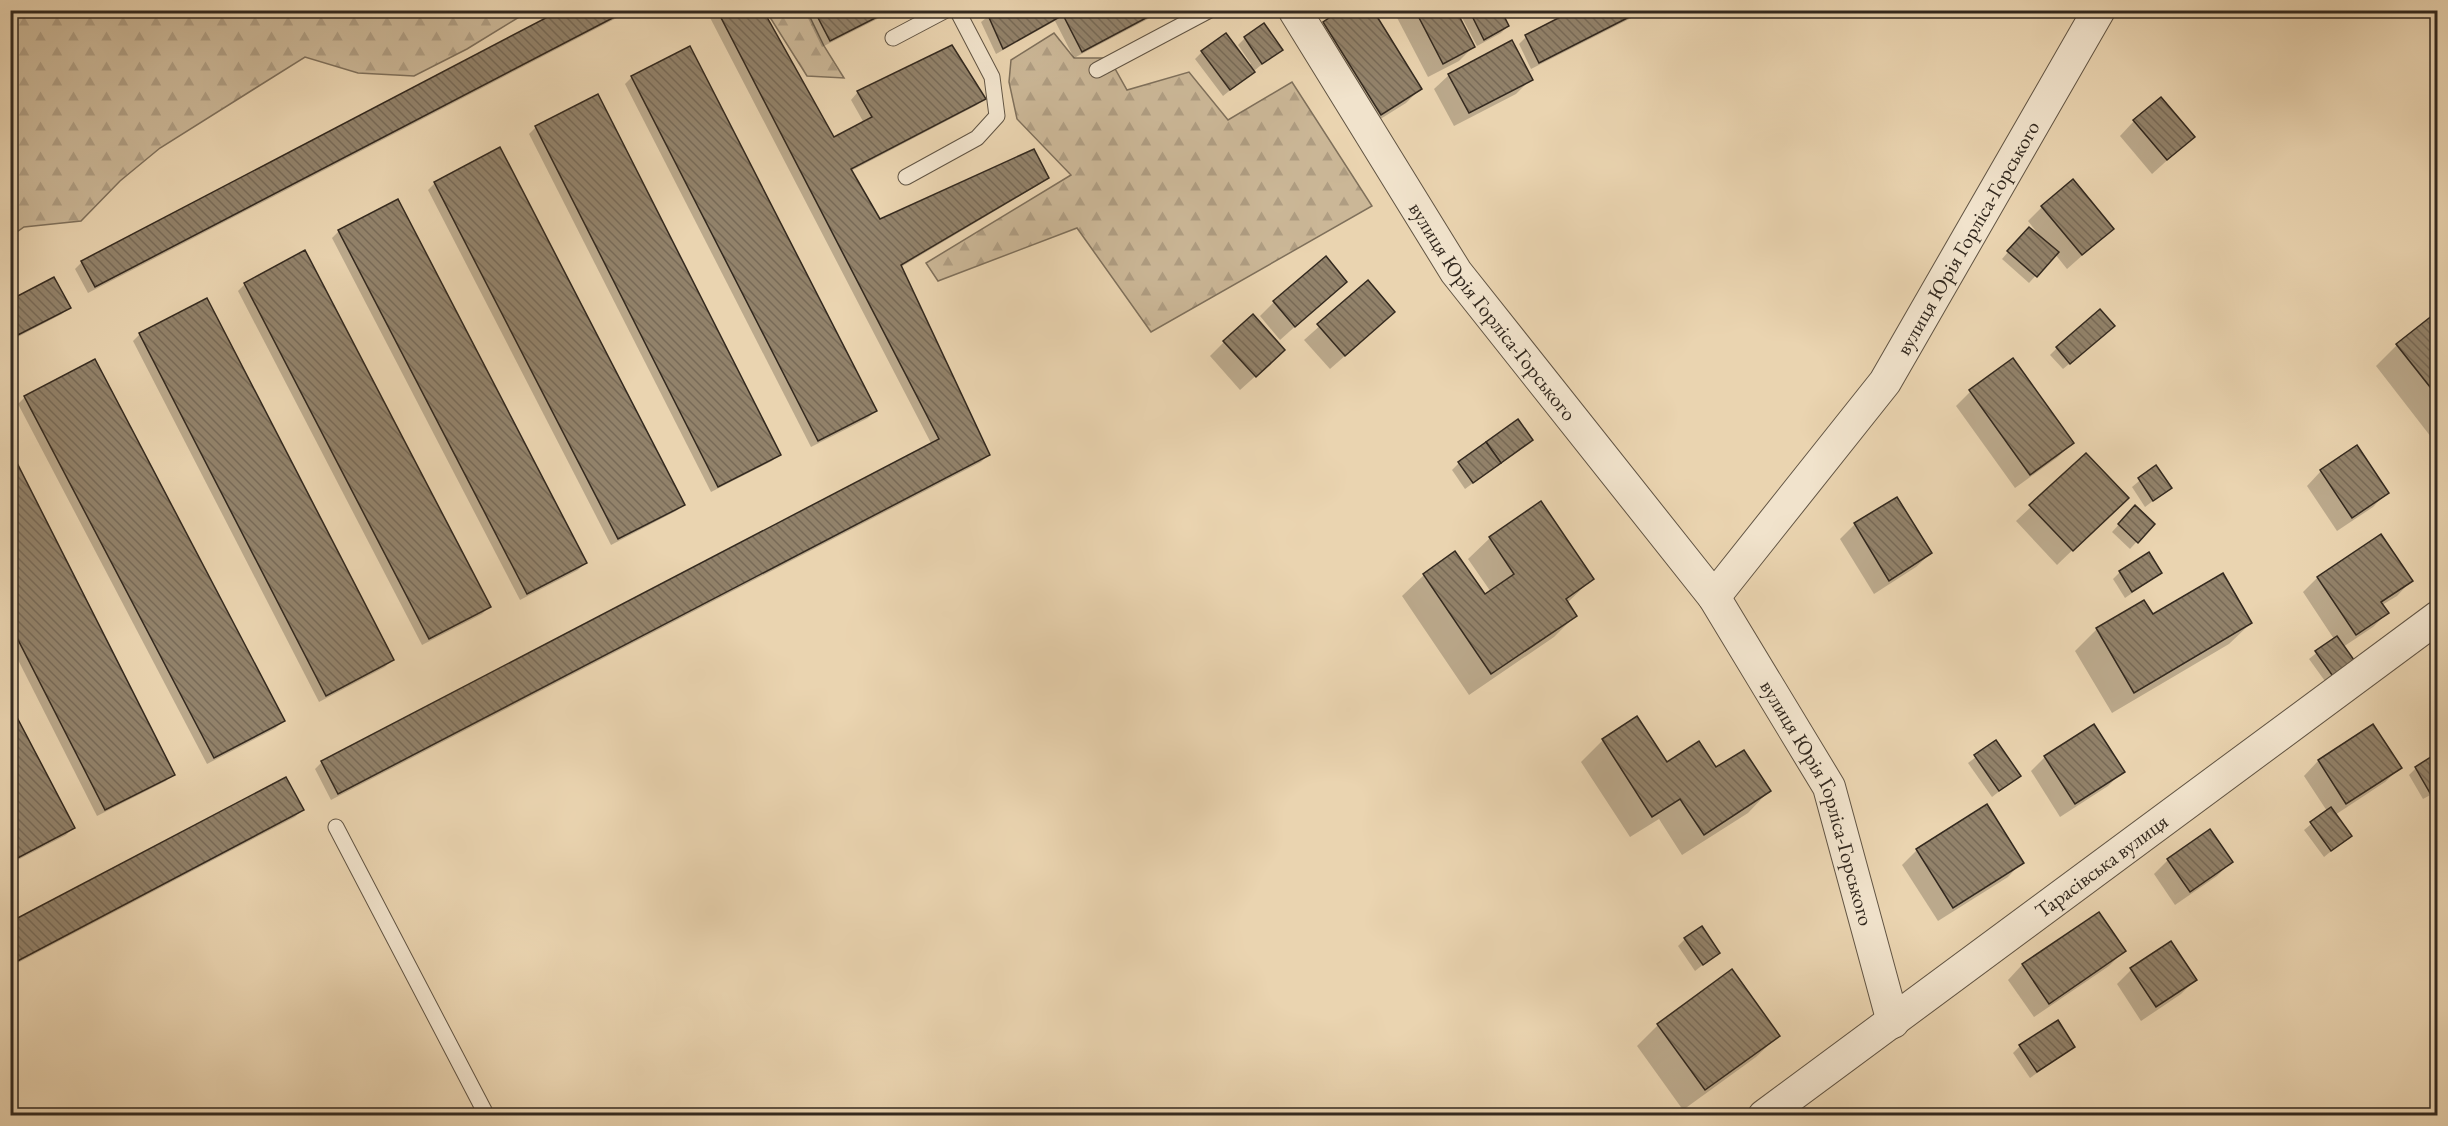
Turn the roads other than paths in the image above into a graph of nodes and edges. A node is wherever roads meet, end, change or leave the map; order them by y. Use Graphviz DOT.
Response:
graph roads {
  1 [pos="946,10"];
  2 [pos="957,10"];
  3 [pos="1210,10"];
  4 [pos="2098,10"];
  5 [pos="1295,11"];
  6 [pos="893,38"];
  7 [pos="1097,70"];
  8 [pos="906,177"];
  9 [pos="1714,597"];
  10 [pos="2438,617"];
  11 [pos="336,827"];
  12 [pos="1893,1022"];
  13 [pos="487,1116"];
  14 [pos="1764,1116"];
  1 -- 6 [label="lane"];
  2 -- 8 [label="lane"];
  3 -- 7 [label="lane"];
  4 -- 9 [label="street, вулиця Юрія Горліса-Горського"];
  5 -- 9 [label="street, вулиця Юрія Горліса-Горського"];
  9 -- 12 [label="street, вулиця Юрія Горліса-Горського"];
  10 -- 12 [label="street, Тарасівська вулиця"];
  11 -- 13 [label="lane"];
  12 -- 14 [label="street, Тарасівська вулиця"];
}
